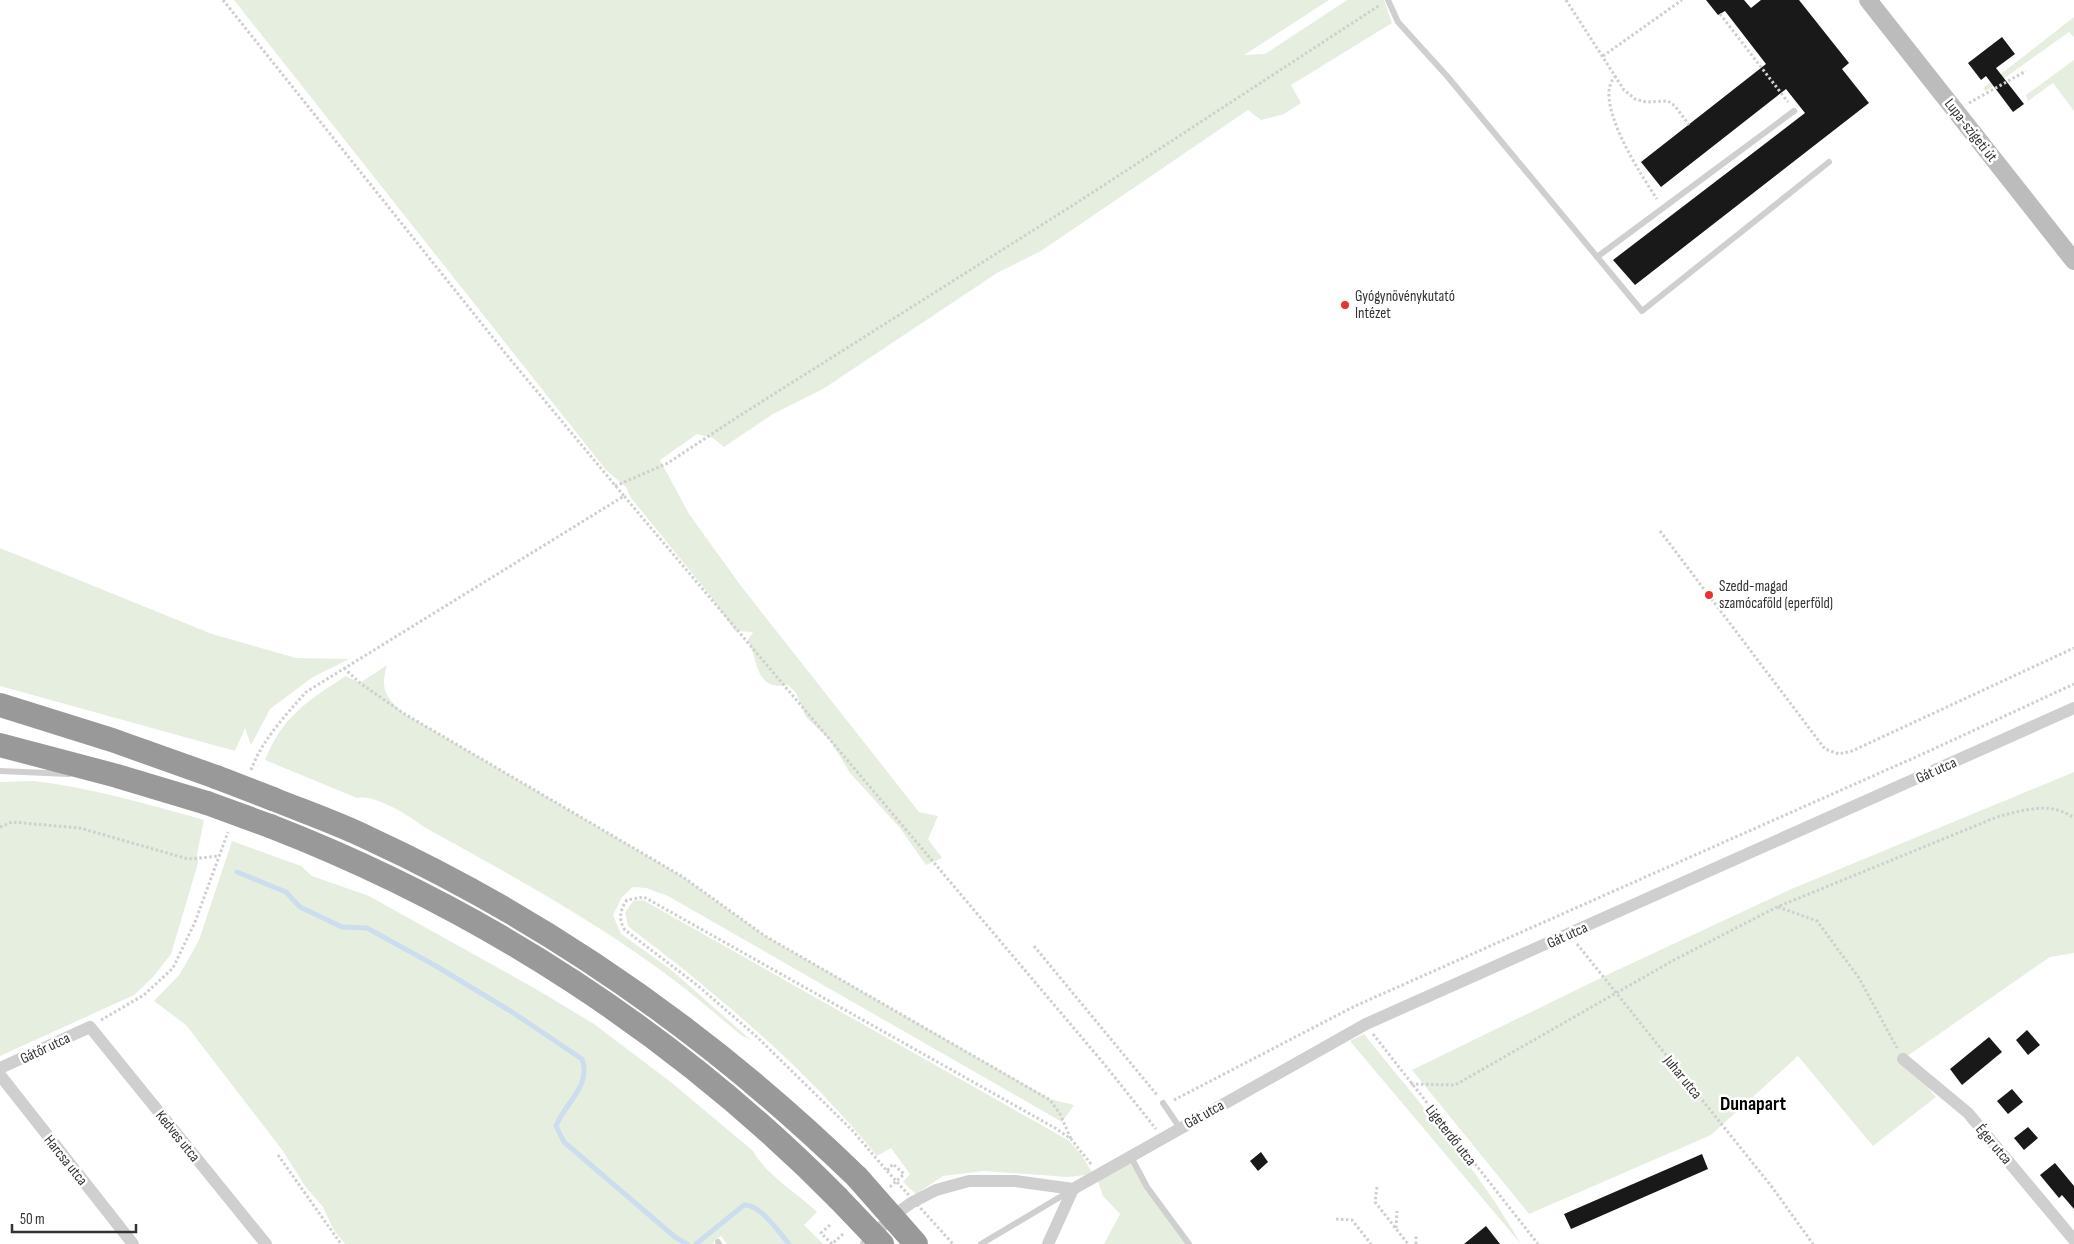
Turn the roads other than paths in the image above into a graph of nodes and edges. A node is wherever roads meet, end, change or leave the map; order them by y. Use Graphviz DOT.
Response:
graph roads {
  1 [pos="1386,0"];
  2 [pos="1868,0"];
  3 [pos="1794,111"];
  4 [pos="1829,162"];
  5 [pos="1597,257"];
  6 [pos="2074,261"];
  7 [pos="0,705"];
  8 [pos="2074,708"];
  9 [pos="0,745"];
  10 [pos="0,771"];
  11 [pos="117,776"];
  12 [pos="90,1027"];
  13 [pos="1903,1059"];
  14 [pos="0,1068"];
  15 [pos="0,1075"];
  16 [pos="1163,1103"];
  17 [pos="1180,1128"];
  18 [pos="1130,1157"];
  19 [pos="1073,1188"];
  20 [pos="2074,1240"];
  21 [pos="133,1244"];
  22 [pos="266,1244"];
  23 [pos="866,1244"];
  24 [pos="882,1244"];
  25 [pos="916,1244"];
  26 [pos="981,1244"];
  27 [pos="1048,1244"];
  28 [pos="1189,1244"];
  1 -- 5 [label="lane"];
  2 -- 6 [label="street, Lupa-szigeti út"];
  3 -- 5 [label="lane"];
  4 -- 5 [label="lane"];
  7 -- 25 [label="highway, bridge"];
  8 -- 17 [label="street, Gát utca"];
  9 -- 11 [label="highway"];
  10 -- 11 [label="lane"];
  11 -- 24 [label="highway, bridge"];
  12 -- 14 [label="street, Gátőr utca"];
  12 -- 22 [label="street, Kedves utca"];
  13 -- 20 [label="street, Éger utca"];
  15 -- 21 [label="street, Harcsa utca"];
  16 -- 17 [label="lane"];
  17 -- 18 [label="street, Gát utca"];
  18 -- 19 [label="street, Gát utca"];
  18 -- 28 [label="lane"];
  19 -- 23 [label="street"];
  19 -- 26 [label="lane"];
  19 -- 27 [label="street"];
}
